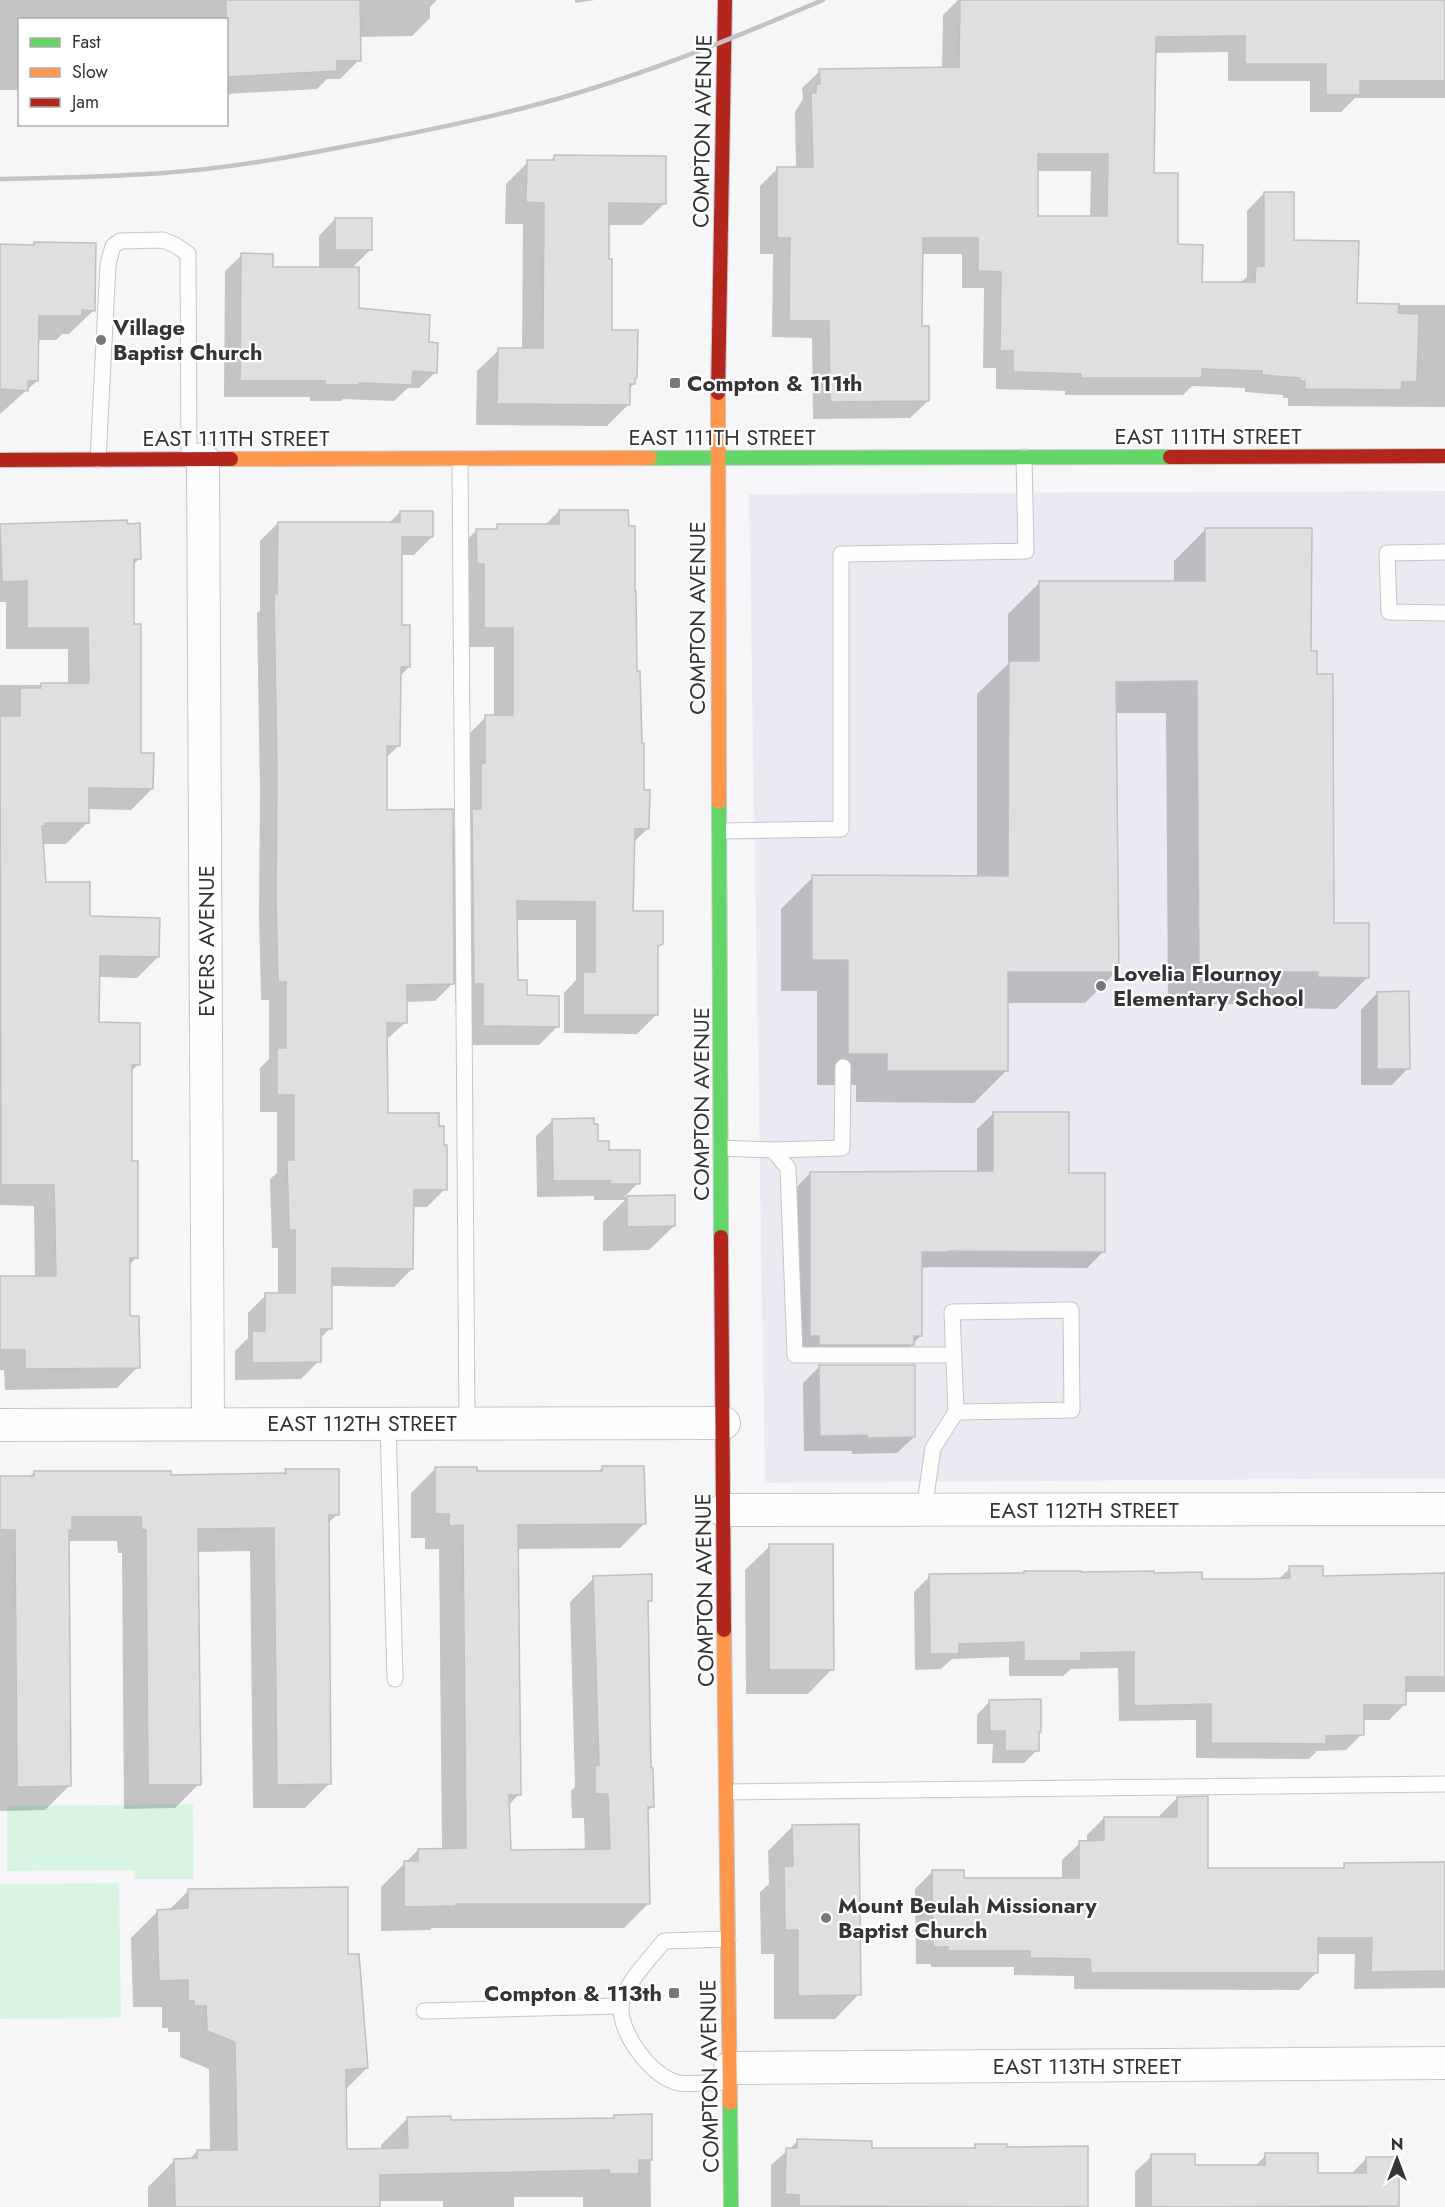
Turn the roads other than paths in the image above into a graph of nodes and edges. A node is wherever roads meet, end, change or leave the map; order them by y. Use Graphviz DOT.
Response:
graph roads {
  1 [pos="725,0"];
  2 [pos="1445,456"];
  3 [pos="1024,457"];
  4 [pos="717,458"];
  5 [pos="196,459"];
  6 [pos="460,459"];
  7 [pos="0,460"];
  8 [pos="98,460"];
  9 [pos="1445,552"];
  10 [pos="1445,613"];
  11 [pos="720,831"];
  12 [pos="843,1066"];
  13 [pos="722,1148"];
  14 [pos="773,1150"];
  15 [pos="954,1355"];
  16 [pos="956,1412"];
  17 [pos="208,1423"];
  18 [pos="388,1423"];
  19 [pos="467,1423"];
  20 [pos="724,1423"];
  21 [pos="0,1425"];
  22 [pos="1445,1509"];
  23 [pos="723,1510"];
  24 [pos="924,1510"];
  25 [pos="395,1679"];
  26 [pos="1445,1784"];
  27 [pos="727,1792"];
  28 [pos="728,1940"];
  29 [pos="621,2006"];
  30 [pos="424,2011"];
  31 [pos="1445,2063"];
  32 [pos="730,2075"];
  33 [pos="731,2207"];
  1 -- 4 [label="main road, COMPTON AVENUE"];
  2 -- 3 [label="main road, EAST 111TH STREET"];
  3 -- 4 [label="main road, EAST 111TH STREET"];
  3 -- 11 [label="lane"];
  4 -- 6 [label="main road, EAST 111TH STREET"];
  4 -- 11 [label="main road, COMPTON AVENUE"];
  5 -- 6 [label="main road, EAST 111TH STREET"];
  5 -- 8 [label="main road, EAST 111TH STREET"];
  5 -- 8 [label="lane"];
  5 -- 17 [label="street, EVERS AVENUE"];
  6 -- 19 [label="lane"];
  7 -- 8 [label="main road, EAST 111TH STREET"];
  9 -- 10 [label="lane"];
  11 -- 13 [label="main road, COMPTON AVENUE"];
  12 -- 14 [label="lane"];
  13 -- 14 [label="lane"];
  13 -- 20 [label="main road, COMPTON AVENUE"];
  14 -- 15 [label="lane"];
  15 -- 16 [label="lane"];
  15 -- 16 [label="lane"];
  16 -- 24 [label="lane"];
  17 -- 18 [label="street, EAST 112TH STREET"];
  17 -- 21 [label="street, EAST 112TH STREET"];
  18 -- 19 [label="street, EAST 112TH STREET"];
  18 -- 25 [label="lane"];
  19 -- 20 [label="street, EAST 112TH STREET"];
  20 -- 23 [label="main road, COMPTON AVENUE"];
  22 -- 24 [label="street, EAST 112TH STREET"];
  23 -- 24 [label="street, EAST 112TH STREET"];
  23 -- 27 [label="main road, COMPTON AVENUE"];
  26 -- 27 [label="lane"];
  27 -- 28 [label="main road, COMPTON AVENUE"];
  28 -- 29 [label="lane"];
  28 -- 32 [label="main road, COMPTON AVENUE"];
  29 -- 30 [label="lane"];
  29 -- 32 [label="lane"];
  31 -- 32 [label="street, EAST 113TH STREET"];
  32 -- 33 [label="main road, COMPTON AVENUE"];
}
